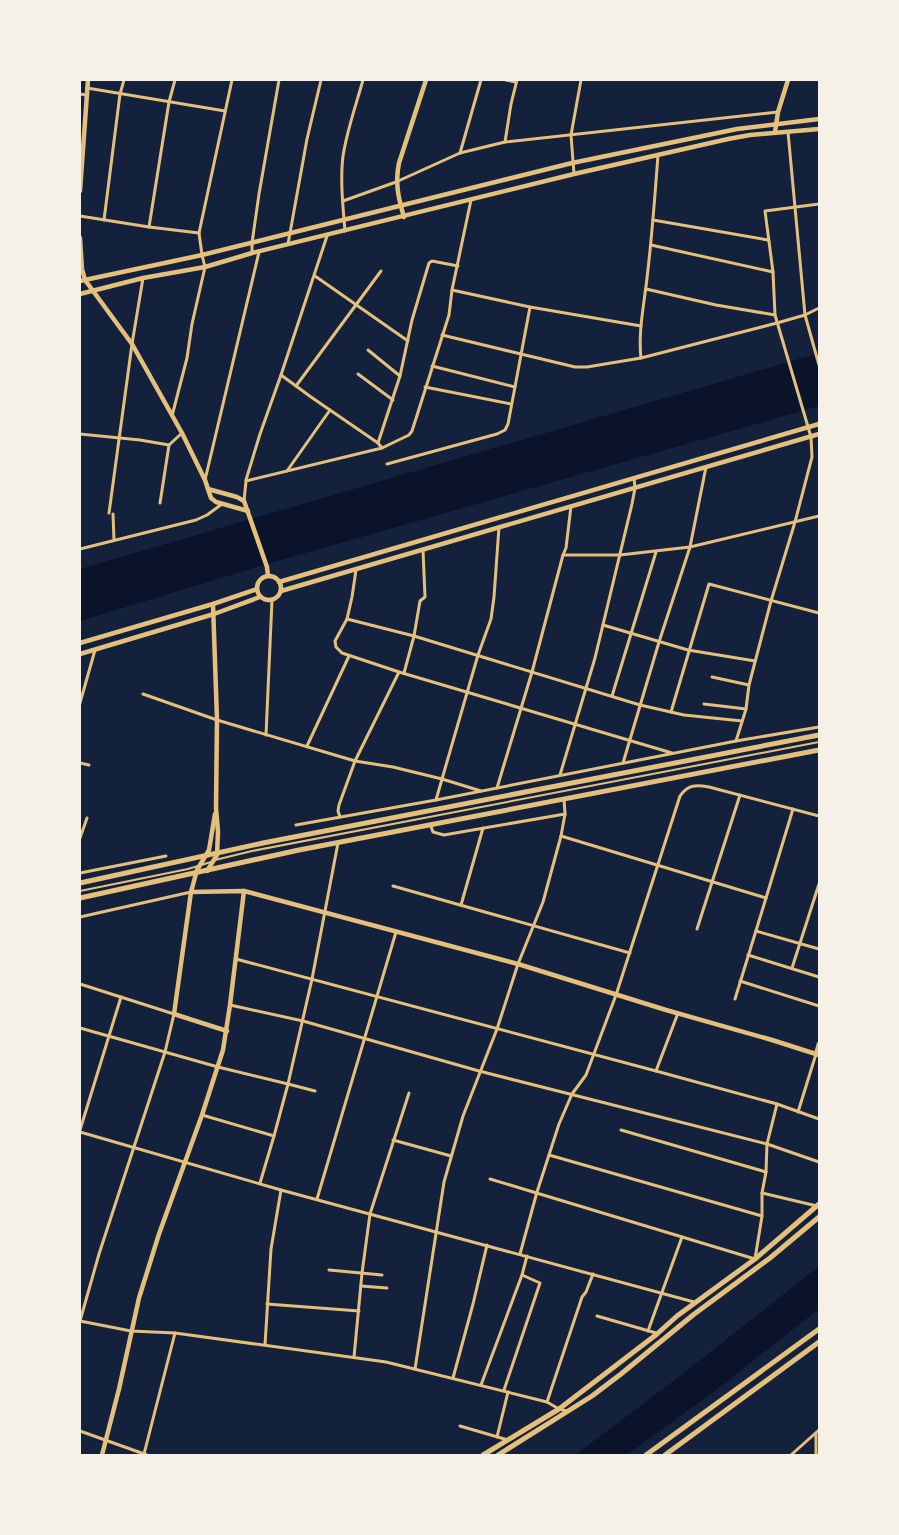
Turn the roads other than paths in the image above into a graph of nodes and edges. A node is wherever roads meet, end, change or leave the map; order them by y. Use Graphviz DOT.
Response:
graph roads {
  1 [pos="88,80"];
  2 [pos="124,80"];
  3 [pos="175,80"];
  4 [pos="232,80"];
  5 [pos="279,80"];
  6 [pos="321,80"];
  7 [pos="363,80"];
  8 [pos="426,80"];
  9 [pos="482,80"];
  10 [pos="506,80"];
  11 [pos="581,80"];
  12 [pos="788,80"];
  13 [pos="517,81"];
  14 [pos="87,88"];
  15 [pos="80,94"];
  16 [pos="120,94"];
  17 [pos="86,95"];
  18 [pos="169,102"];
  19 [pos="225,111"];
  20 [pos="778,112"];
  21 [pos="819,120"];
  22 [pos="776,123"];
  23 [pos="819,129"];
  24 [pos="788,131"];
  25 [pos="775,132"];
  26 [pos="571,135"];
  27 [pos="505,142"];
  28 [pos="460,153"];
  29 [pos="658,155"];
  30 [pos="572,163"];
  31 [pos="574,174"];
  32 [pos="396,182"];
  33 [pos="80,191"];
  34 [pos="471,200"];
  35 [pos="343,201"];
  36 [pos="819,204"];
  37 [pos="400,206"];
  38 [pos="794,208"];
  39 [pos="80,216"];
  40 [pos="404,217"];
  41 [pos="104,220"];
  42 [pos="344,220"];
  43 [pos="653,220"];
  44 [pos="149,227"];
  45 [pos="345,232"];
  46 [pos="199,233"];
  47 [pos="289,233"];
  48 [pos="327,236"];
  49 [pos="80,238"];
  50 [pos="768,240"];
  51 [pos="252,243"];
  52 [pos="288,245"];
  53 [pos="651,245"];
  54 [pos="259,252"];
  55 [pos="252,254"];
  56 [pos="202,255"];
  57 [pos="458,266"];
  58 [pos="205,267"];
  59 [pos="381,271"];
  60 [pos="773,272"];
  61 [pos="315,276"];
  62 [pos="143,278"];
  63 [pos="83,280"];
  64 [pos="646,289"];
  65 [pos="93,290"];
  66 [pos="452,290"];
  67 [pos="80,294"];
  68 [pos="356,304"];
  69 [pos="530,307"];
  70 [pos="819,308"];
  71 [pos="775,315"];
  72 [pos="805,315"];
  73 [pos="777,323"];
  74 [pos="641,326"];
  75 [pos="442,335"];
  76 [pos="408,341"];
  77 [pos="132,344"];
  78 [pos="368,350"];
  79 [pos="521,354"];
  80 [pos="641,358"];
  81 [pos="819,365"];
  82 [pos="432,366"];
  83 [pos="281,374"];
  84 [pos="358,374"];
  85 [pos="400,376"];
  86 [pos="296,386"];
  87 [pos="426,387"];
  88 [pos="514,387"];
  89 [pos="393,400"];
  90 [pos="511,404"];
  91 [pos="330,410"];
  92 [pos="172,416"];
  93 [pos="819,424"];
  94 [pos="808,427"];
  95 [pos="182,433"];
  96 [pos="80,434"];
  97 [pos="819,434"];
  98 [pos="811,436"];
  99 [pos="120,437"];
  100 [pos="378,443"];
  101 [pos="169,445"];
  102 [pos="382,448"];
  103 [pos="387,464"];
  104 [pos="706,467"];
  105 [pos="287,471"];
  106 [pos="634,478"];
  107 [pos="205,480"];
  108 [pos="246,481"];
  109 [pos="635,488"];
  110 [pos="208,489"];
  111 [pos="244,501"];
  112 [pos="160,503"];
  113 [pos="222,504"];
  114 [pos="571,506"];
  115 [pos="249,513"];
  116 [pos="819,516"];
  117 [pos="795,522"];
  118 [pos="499,527"];
  119 [pos="114,540"];
  120 [pos="690,547"];
  121 [pos="80,549"];
  122 [pos="424,550"];
  123 [pos="656,552"];
  124 [pos="563,555"];
  125 [pos="620,555"];
  126 [pos="356,570"];
  127 [pos="268,576"];
  128 [pos="279,582"];
  129 [pos="257,589"];
  130 [pos="281,591"];
  131 [pos="260,597"];
  132 [pos="272,600"];
  133 [pos="771,600"];
  134 [pos="213,604"];
  135 [pos="819,613"];
  136 [pos="214,614"];
  137 [pos="346,619"];
  138 [pos="603,625"];
  139 [pos="632,633"];
  140 [pos="414,636"];
  141 [pos="659,642"];
  142 [pos="80,643"];
  143 [pos="95,650"];
  144 [pos="688,650"];
  145 [pos="80,654"];
  146 [pos="478,654"];
  147 [pos="349,656"];
  148 [pos="755,661"];
  149 [pos="399,672"];
  150 [pos="532,672"];
  151 [pos="404,673"];
  152 [pos="712,677"];
  153 [pos="749,685"];
  154 [pos="586,688"];
  155 [pos="467,692"];
  156 [pos="143,694"];
  157 [pos="612,696"];
  158 [pos="80,703"];
  159 [pos="704,704"];
  160 [pos="640,705"];
  161 [pos="522,707"];
  162 [pos="746,709"];
  163 [pos="671,712"];
  164 [pos="217,720"];
  165 [pos="742,721"];
  166 [pos="575,724"];
  167 [pos="819,727"];
  168 [pos="266,735"];
  169 [pos="819,735"];
  170 [pos="630,740"];
  171 [pos="736,741"];
  172 [pos="819,742"];
  173 [pos="306,746"];
  174 [pos="819,750"];
  175 [pos="672,754"];
  176 [pos="355,761"];
  177 [pos="80,762"];
  178 [pos="623,763"];
  179 [pos="89,765"];
  180 [pos="560,775"];
  181 [pos="442,779"];
  182 [pos="497,788"];
  183 [pos="481,791"];
  184 [pos="740,796"];
  185 [pos="564,798"];
  186 [pos="436,800"];
  187 [pos="216,808"];
  188 [pos="793,809"];
  189 [pos="565,814"];
  190 [pos="819,816"];
  191 [pos="340,817"];
  192 [pos="88,818"];
  193 [pos="430,824"];
  194 [pos="296,825"];
  195 [pos="483,828"];
  196 [pos="561,836"];
  197 [pos="80,838"];
  198 [pos="338,844"];
  199 [pos="218,853"];
  200 [pos="207,855"];
  201 [pos="166,856"];
  202 [pos="216,860"];
  203 [pos="657,864"];
  204 [pos="200,865"];
  205 [pos="207,871"];
  206 [pos="80,873"];
  207 [pos="196,873"];
  208 [pos="713,882"];
  209 [pos="80,883"];
  210 [pos="819,884"];
  211 [pos="393,886"];
  212 [pos="80,891"];
  213 [pos="244,891"];
  214 [pos="191,892"];
  215 [pos="80,898"];
  216 [pos="766,898"];
  217 [pos="461,906"];
  218 [pos="326,913"];
  219 [pos="80,917"];
  220 [pos="533,926"];
  221 [pos="697,929"];
  222 [pos="756,931"];
  223 [pos="396,932"];
  224 [pos="800,943"];
  225 [pos="819,949"];
  226 [pos="630,953"];
  227 [pos="748,954"];
  228 [pos="236,959"];
  229 [pos="518,964"];
  230 [pos="792,968"];
  231 [pos="819,977"];
  232 [pos="312,979"];
  233 [pos="740,981"];
  234 [pos="80,984"];
  235 [pos="616,995"];
  236 [pos="378,996"];
  237 [pos="121,998"];
  238 [pos="735,999"];
  239 [pos="230,1004"];
  240 [pos="819,1006"];
  241 [pos="678,1013"];
  242 [pos="174,1014"];
  243 [pos="303,1021"];
  244 [pos="80,1028"];
  245 [pos="496,1029"];
  246 [pos="227,1030"];
  247 [pos="110,1036"];
  248 [pos="366,1038"];
  249 [pos="819,1044"];
  250 [pos="165,1052"];
  251 [pos="593,1053"];
  252 [pos="817,1055"];
  253 [pos="218,1067"];
  254 [pos="480,1071"];
  255 [pos="656,1071"];
  256 [pos="288,1084"];
  257 [pos="315,1091"];
  258 [pos="409,1093"];
  259 [pos="572,1094"];
  260 [pos="777,1104"];
  261 [pos="798,1112"];
  262 [pos="202,1115"];
  263 [pos="819,1119"];
  264 [pos="621,1130"];
  265 [pos="80,1131"];
  266 [pos="274,1136"];
  267 [pos="394,1140"];
  268 [pos="767,1144"];
  269 [pos="133,1148"];
  270 [pos="549,1154"];
  271 [pos="451,1156"];
  272 [pos="184,1162"];
  273 [pos="819,1162"];
  274 [pos="766,1172"];
  275 [pos="490,1179"];
  276 [pos="260,1183"];
  277 [pos="281,1190"];
  278 [pos="537,1192"];
  279 [pos="762,1193"];
  280 [pos="317,1199"];
  281 [pos="818,1205"];
  282 [pos="370,1214"];
  283 [pos="762,1216"];
  284 [pos="819,1217"];
  285 [pos="437,1231"];
  286 [pos="682,1237"];
  287 [pos="487,1245"];
  288 [pos="520,1254"];
  289 [pos="527,1256"];
  290 [pos="755,1259"];
  291 [pos="329,1270"];
  292 [pos="362,1274"];
  293 [pos="593,1274"];
  294 [pos="382,1275"];
  295 [pos="522,1275"];
  296 [pos="361,1286"];
  297 [pos="387,1288"];
  298 [pos="662,1294"];
  299 [pos="695,1302"];
  300 [pos="267,1304"];
  301 [pos="359,1310"];
  302 [pos="597,1316"];
  303 [pos="80,1321"];
  304 [pos="819,1330"];
  305 [pos="132,1331"];
  306 [pos="648,1331"];
  307 [pos="175,1334"];
  308 [pos="657,1334"];
  309 [pos="819,1342"];
  310 [pos="265,1345"];
  311 [pos="354,1357"];
  312 [pos="415,1369"];
  313 [pos="453,1378"];
  314 [pos="481,1385"];
  315 [pos="506,1391"];
  316 [pos="547,1402"];
  317 [pos="559,1409"];
  318 [pos="568,1411"];
  319 [pos="460,1426"];
  320 [pos="80,1431"];
  321 [pos="818,1431"];
  322 [pos="496,1437"];
  323 [pos="105,1440"];
  324 [pos="508,1440"];
  325 [pos="146,1454"];
  326 [pos="102,1455"];
  327 [pos="483,1455"];
  328 [pos="498,1455"];
  329 [pos="646,1455"];
  330 [pos="665,1455"];
  331 [pos="791,1455"];
  332 [pos="816,1455"];
  1 -- 14 [label="street"];
  2 -- 16 [label="street"];
  3 -- 18 [label="street"];
  4 -- 19 [label="street"];
  5 -- 51 [label="street"];
  6 -- 47 [label="street"];
  7 -- 35 [label="street"];
  8 -- 32 [label="street"];
  9 -- 28 [label="street"];
  10 -- 13 [label="street"];
  11 -- 26 [label="street"];
  12 -- 20 [label="street"];
  13 -- 27 [label="street"];
  14 -- 16 [label="street"];
  14 -- 17 [label="street"];
  15 -- 17 [label="street"];
  16 -- 18 [label="street"];
  16 -- 41 [label="street"];
  17 -- 33 [label="street"];
  18 -- 19 [label="street"];
  18 -- 44 [label="street"];
  19 -- 46 [label="street"];
  20 -- 22 [label="street"];
  20 -- 26 [label="street"];
  21 -- 22 [label="street"];
  22 -- 25 [label="street"];
  22 -- 30 [label="street"];
  23 -- 24 [label="street"];
  24 -- 25 [label="street"];
  24 -- 38 [label="street"];
  25 -- 29 [label="street"];
  26 -- 27 [label="street"];
  26 -- 30 [label="street"];
  27 -- 28 [label="street"];
  28 -- 32 [label="street"];
  29 -- 31 [label="street"];
  29 -- 43 [label="street"];
  30 -- 31 [label="street"];
  30 -- 37 [label="street"];
  31 -- 34 [label="street"];
  32 -- 35 [label="street"];
  32 -- 37 [label="street"];
  34 -- 40 [label="street"];
  34 -- 57 [label="street"];
  35 -- 42 [label="street"];
  36 -- 38 [label="street"];
  37 -- 40 [label="street"];
  37 -- 42 [label="street"];
  38 -- 50 [label="street"];
  38 -- 72 [label="street"];
  39 -- 41 [label="street"];
  40 -- 45 [label="street"];
  41 -- 44 [label="street"];
  42 -- 45 [label="street"];
  42 -- 47 [label="street"];
  43 -- 50 [label="street"];
  43 -- 53 [label="street"];
  44 -- 46 [label="street"];
  45 -- 48 [label="street"];
  46 -- 56 [label="street"];
  47 -- 51 [label="street"];
  47 -- 52 [label="street"];
  48 -- 52 [label="street"];
  48 -- 61 [label="street"];
  49 -- 63 [label="street"];
  50 -- 60 [label="street"];
  51 -- 55 [label="street"];
  51 -- 56 [label="street"];
  52 -- 54 [label="street"];
  53 -- 60 [label="street"];
  53 -- 64 [label="street"];
  54 -- 55 [label="street"];
  54 -- 107 [label="street"];
  55 -- 58 [label="street"];
  56 -- 58 [label="street"];
  56 -- 63 [label="street"];
  57 -- 66 [label="street"];
  57 -- 76 [label="street"];
  58 -- 62 [label="street"];
  58 -- 92 [label="street"];
  59 -- 68 [label="street"];
  60 -- 71 [label="street"];
  61 -- 68 [label="street"];
  61 -- 83 [label="street"];
  62 -- 65 [label="street"];
  62 -- 77 [label="street"];
  63 -- 65 [label="street"];
  64 -- 71 [label="street"];
  64 -- 74 [label="street"];
  65 -- 67 [label="street"];
  65 -- 77 [label="street"];
  66 -- 69 [label="street"];
  66 -- 75 [label="street"];
  68 -- 76 [label="street"];
  68 -- 86 [label="street"];
  69 -- 74 [label="street"];
  69 -- 79 [label="street"];
  70 -- 72 [label="street"];
  71 -- 73 [label="street"];
  72 -- 73 [label="street"];
  72 -- 81 [label="street"];
  73 -- 80 [label="street"];
  73 -- 94 [label="street"];
  74 -- 80 [label="street"];
  75 -- 79 [label="street"];
  75 -- 82 [label="street"];
  76 -- 85 [label="street"];
  77 -- 92 [label="street"];
  77 -- 99 [label="street"];
  78 -- 85 [label="street"];
  79 -- 80 [label="street"];
  79 -- 88 [label="street"];
  82 -- 87 [label="street"];
  82 -- 88 [label="street"];
  83 -- 86 [label="street"];
  83 -- 108 [label="street"];
  84 -- 89 [label="street"];
  85 -- 89 [label="street"];
  86 -- 91 [label="street"];
  87 -- 90 [label="street"];
  87 -- 102 [label="street"];
  88 -- 90 [label="street"];
  89 -- 100 [label="street"];
  90 -- 103 [label="street"];
  91 -- 100 [label="street"];
  91 -- 105 [label="street"];
  92 -- 95 [label="street"];
  93 -- 94 [label="street"];
  94 -- 98 [label="street"];
  94 -- 106 [label="street"];
  95 -- 101 [label="street"];
  95 -- 107 [label="street"];
  96 -- 99 [label="street"];
  97 -- 98 [label="street"];
  98 -- 104 [label="street"];
  98 -- 117 [label="street"];
  99 -- 101 [label="street"];
  99 -- 119 [label="street"];
  100 -- 102 [label="street"];
  101 -- 112 [label="street"];
  102 -- 105 [label="street"];
  104 -- 109 [label="street"];
  104 -- 120 [label="street"];
  105 -- 108 [label="street"];
  106 -- 109 [label="street"];
  106 -- 128 [label="street"];
  107 -- 110 [label="street"];
  108 -- 111 [label="street"];
  109 -- 114 [label="street"];
  109 -- 125 [label="street"];
  110 -- 111 [label="street"];
  110 -- 113 [label="street"];
  111 -- 115 [label="street"];
  113 -- 115 [label="street"];
  113 -- 119 [label="street"];
  114 -- 118 [label="street"];
  114 -- 124 [label="street"];
  115 -- 127 [label="street"];
  116 -- 117 [label="street"];
  117 -- 120 [label="street"];
  117 -- 133 [label="street"];
  118 -- 122 [label="street"];
  118 -- 146 [label="street"];
  119 -- 121 [label="street"];
  120 -- 123 [label="street"];
  120 -- 141 [label="street"];
  122 -- 126 [label="street"];
  122 -- 140 [label="street"];
  123 -- 125 [label="street"];
  123 -- 139 [label="street"];
  124 -- 125 [label="street"];
  124 -- 150 [label="street"];
  125 -- 138 [label="street"];
  126 -- 130 [label="street"];
  126 -- 137 [label="street"];
  127 -- 128 [label="street"];
  127 -- 129 [label="street"];
  128 -- 130 [label="street"];
  129 -- 131 [label="street"];
  129 -- 134 [label="street"];
  130 -- 132 [label="street"];
  131 -- 132 [label="street"];
  131 -- 136 [label="street"];
  132 -- 168 [label="street"];
  133 -- 135 [label="street"];
  133 -- 144 [label="street"];
  133 -- 148 [label="street"];
  134 -- 136 [label="street"];
  134 -- 142 [label="street"];
  136 -- 143 [label="street"];
  136 -- 164 [label="street"];
  137 -- 140 [label="street"];
  137 -- 147 [label="street"];
  138 -- 139 [label="street"];
  138 -- 154 [label="street"];
  139 -- 141 [label="street"];
  139 -- 157 [label="street"];
  140 -- 146 [label="street"];
  140 -- 151 [label="street"];
  141 -- 144 [label="street"];
  141 -- 160 [label="street"];
  143 -- 145 [label="street"];
  143 -- 158 [label="street"];
  144 -- 148 [label="street"];
  144 -- 163 [label="street"];
  146 -- 150 [label="street"];
  146 -- 155 [label="street"];
  147 -- 149 [label="street"];
  147 -- 173 [label="street"];
  148 -- 153 [label="street"];
  149 -- 151 [label="street"];
  149 -- 176 [label="street"];
  150 -- 154 [label="street"];
  150 -- 161 [label="street"];
  151 -- 155 [label="street"];
  152 -- 153 [label="street"];
  153 -- 162 [label="street"];
  154 -- 157 [label="street"];
  154 -- 166 [label="street"];
  155 -- 161 [label="street"];
  155 -- 181 [label="street"];
  156 -- 164 [label="street"];
  157 -- 160 [label="street"];
  159 -- 162 [label="street"];
  160 -- 163 [label="street"];
  160 -- 170 [label="street"];
  161 -- 166 [label="street"];
  161 -- 182 [label="street"];
  162 -- 165 [label="street"];
  163 -- 165 [label="street"];
  164 -- 168 [label="street"];
  164 -- 187 [label="street"];
  165 -- 171 [label="street"];
  166 -- 170 [label="street"];
  166 -- 180 [label="street"];
  167 -- 171 [label="street"];
  168 -- 173 [label="street"];
  169 -- 199 [label="main road"];
  170 -- 175 [label="street"];
  170 -- 178 [label="street"];
  171 -- 175 [label="street"];
  172 -- 202 [label="lane"];
  173 -- 176 [label="street"];
  174 -- 185 [label="main road"];
  175 -- 178 [label="street"];
  176 -- 181 [label="street"];
  176 -- 191 [label="street"];
  177 -- 179 [label="street"];
  178 -- 180 [label="street"];
  180 -- 182 [label="street"];
  181 -- 183 [label="street"];
  181 -- 186 [label="street"];
  182 -- 183 [label="street"];
  183 -- 186 [label="street"];
  184 -- 188 [label="street"];
  184 -- 203 [label="street"];
  184 -- 208 [label="street"];
  185 -- 189 [label="street"];
  185 -- 193 [label="main road"];
  186 -- 191 [label="street"];
  187 -- 199 [label="street"];
  187 -- 200 [label="street"];
  188 -- 190 [label="street"];
  188 -- 216 [label="street"];
  189 -- 195 [label="street"];
  189 -- 196 [label="street"];
  191 -- 194 [label="street"];
  192 -- 197 [label="street"];
  193 -- 195 [label="street"];
  193 -- 198 [label="main road"];
  195 -- 217 [label="street"];
  196 -- 203 [label="street"];
  196 -- 220 [label="street"];
  198 -- 205 [label="main road"];
  198 -- 218 [label="street"];
  199 -- 200 [label="main road"];
  199 -- 202 [label="street"];
  200 -- 204 [label="street"];
  200 -- 209 [label="main road"];
  201 -- 206 [label="street"];
  202 -- 204 [label="lane"];
  202 -- 205 [label="street"];
  203 -- 208 [label="street"];
  203 -- 226 [label="street"];
  204 -- 207 [label="street"];
  204 -- 212 [label="lane"];
  205 -- 207 [label="main road"];
  207 -- 214 [label="street"];
  207 -- 215 [label="main road"];
  208 -- 216 [label="street"];
  208 -- 221 [label="street"];
  210 -- 224 [label="street"];
  211 -- 217 [label="street"];
  213 -- 214 [label="street"];
  213 -- 218 [label="street"];
  213 -- 228 [label="street"];
  214 -- 219 [label="street"];
  214 -- 242 [label="street"];
  216 -- 222 [label="street"];
  217 -- 220 [label="street"];
  218 -- 223 [label="street"];
  218 -- 232 [label="street"];
  220 -- 226 [label="street"];
  220 -- 229 [label="street"];
  222 -- 224 [label="street"];
  222 -- 227 [label="street"];
  223 -- 229 [label="street"];
  223 -- 236 [label="street"];
  224 -- 225 [label="street"];
  224 -- 230 [label="street"];
  226 -- 235 [label="street"];
  227 -- 230 [label="street"];
  227 -- 233 [label="street"];
  228 -- 232 [label="street"];
  228 -- 239 [label="street"];
  229 -- 235 [label="street"];
  229 -- 245 [label="street"];
  230 -- 231 [label="street"];
  232 -- 236 [label="street"];
  232 -- 243 [label="street"];
  233 -- 238 [label="street"];
  233 -- 240 [label="street"];
  234 -- 237 [label="street"];
  235 -- 241 [label="street"];
  235 -- 251 [label="street"];
  236 -- 245 [label="street"];
  236 -- 248 [label="street"];
  237 -- 242 [label="street"];
  237 -- 247 [label="street"];
  239 -- 243 [label="street"];
  239 -- 246 [label="street"];
  241 -- 252 [label="street"];
  241 -- 255 [label="street"];
  242 -- 246 [label="street"];
  242 -- 250 [label="street"];
  243 -- 248 [label="street"];
  243 -- 256 [label="street"];
  244 -- 247 [label="street"];
  245 -- 251 [label="street"];
  245 -- 254 [label="street"];
  246 -- 253 [label="street"];
  247 -- 250 [label="street"];
  247 -- 265 [label="street"];
  248 -- 254 [label="street"];
  248 -- 280 [label="street"];
  249 -- 252 [label="street"];
  250 -- 253 [label="street"];
  250 -- 269 [label="street"];
  251 -- 255 [label="street"];
  251 -- 259 [label="street"];
  252 -- 261 [label="street"];
  253 -- 256 [label="street"];
  253 -- 262 [label="street"];
  254 -- 259 [label="street"];
  254 -- 271 [label="street"];
  255 -- 260 [label="street"];
  256 -- 257 [label="street"];
  256 -- 266 [label="street"];
  258 -- 267 [label="street"];
  259 -- 268 [label="street"];
  259 -- 270 [label="street"];
  260 -- 261 [label="street"];
  260 -- 268 [label="street"];
  261 -- 263 [label="street"];
  262 -- 266 [label="street"];
  262 -- 272 [label="street"];
  264 -- 274 [label="street"];
  265 -- 269 [label="street"];
  266 -- 276 [label="street"];
  267 -- 271 [label="street"];
  267 -- 282 [label="street"];
  268 -- 273 [label="street"];
  268 -- 274 [label="street"];
  269 -- 272 [label="street"];
  269 -- 303 [label="street"];
  270 -- 278 [label="street"];
  270 -- 283 [label="street"];
  271 -- 285 [label="street"];
  272 -- 276 [label="street"];
  272 -- 305 [label="street"];
  274 -- 279 [label="street"];
  275 -- 278 [label="street"];
  276 -- 277 [label="street"];
  277 -- 280 [label="street"];
  277 -- 300 [label="street"];
  278 -- 286 [label="street"];
  278 -- 288 [label="street"];
  279 -- 281 [label="street"];
  279 -- 283 [label="street"];
  280 -- 282 [label="street"];
  281 -- 290 [label="main road"];
  282 -- 285 [label="street"];
  282 -- 292 [label="street"];
  283 -- 290 [label="street"];
  284 -- 318 [label="main road"];
  285 -- 287 [label="street"];
  285 -- 312 [label="street"];
  286 -- 290 [label="street"];
  286 -- 298 [label="street"];
  287 -- 288 [label="street"];
  287 -- 313 [label="street"];
  288 -- 289 [label="street"];
  289 -- 293 [label="street"];
  289 -- 295 [label="street"];
  290 -- 299 [label="main road"];
  291 -- 292 [label="street"];
  292 -- 294 [label="street"];
  292 -- 296 [label="street"];
  293 -- 298 [label="street"];
  293 -- 316 [label="street"];
  295 -- 314 [label="street"];
  295 -- 315 [label="street"];
  296 -- 297 [label="street"];
  296 -- 301 [label="street"];
  298 -- 299 [label="street"];
  298 -- 306 [label="street"];
  299 -- 308 [label="main road"];
  300 -- 301 [label="street"];
  300 -- 310 [label="street"];
  301 -- 311 [label="street"];
  302 -- 306 [label="street"];
  303 -- 305 [label="street"];
  304 -- 329 [label="main road"];
  305 -- 307 [label="street"];
  305 -- 323 [label="street"];
  306 -- 308 [label="street"];
  307 -- 310 [label="street"];
  307 -- 325 [label="street"];
  308 -- 317 [label="main road"];
  309 -- 330 [label="main road"];
  310 -- 311 [label="street"];
  311 -- 312 [label="street"];
  312 -- 313 [label="street"];
  313 -- 314 [label="street"];
  314 -- 315 [label="street"];
  315 -- 316 [label="street"];
  315 -- 322 [label="street"];
  316 -- 317 [label="street"];
  317 -- 318 [label="street"];
  317 -- 324 [label="main road"];
  318 -- 328 [label="main road"];
  319 -- 322 [label="street"];
  320 -- 323 [label="street"];
  321 -- 331 [label="street"];
  321 -- 332 [label="street"];
  322 -- 324 [label="street"];
  323 -- 325 [label="street"];
  323 -- 326 [label="street"];
  324 -- 327 [label="main road"];
}
